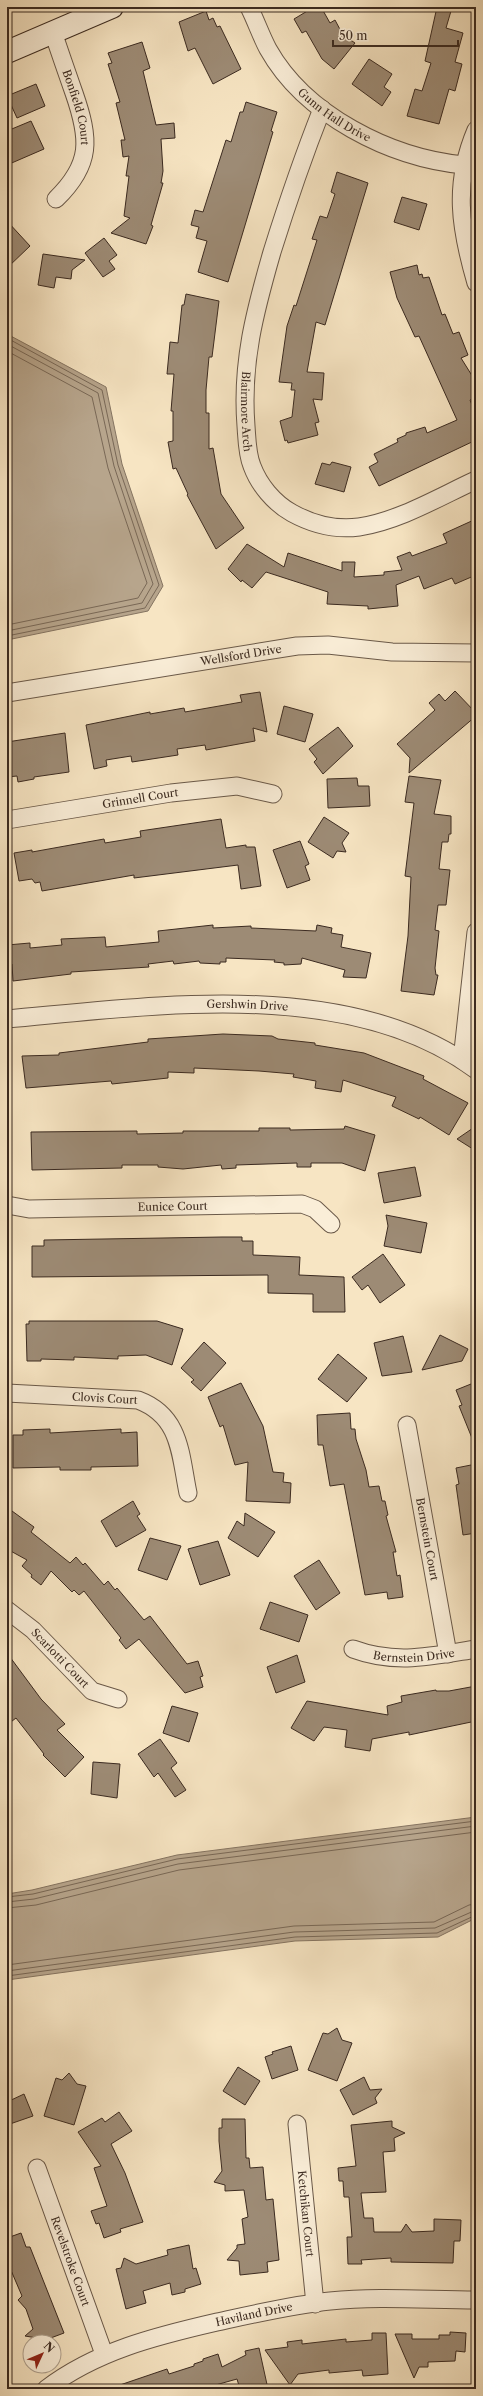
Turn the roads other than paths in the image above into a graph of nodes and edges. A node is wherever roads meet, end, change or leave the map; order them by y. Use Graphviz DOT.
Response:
graph roads {
  1 [pos="112,7"];
  2 [pos="250,7"];
  3 [pos="53,32"];
  4 [pos="7,52"];
  5 [pos="322,109"];
  6 [pos="476,130"];
  7 [pos="464,165"];
  8 [pos="56,199"];
  9 [pos="476,283"];
  10 [pos="476,480"];
  11 [pos="476,653"];
  12 [pos="7,694"];
  13 [pos="273,794"];
  14 [pos="7,820"];
  15 [pos="476,932"];
  16 [pos="7,1019"];
  17 [pos="462,1060"];
  18 [pos="476,1070"];
  19 [pos="7,1206"];
  20 [pos="331,1224"];
  21 [pos="7,1393"];
  22 [pos="407,1424"];
  23 [pos="188,1493"];
  24 [pos="7,1610"];
  25 [pos="476,1649"];
  26 [pos="353,1650"];
  27 [pos="448,1654"];
  28 [pos="118,1699"];
  29 [pos="298,2124"];
  30 [pos="37,2168"];
  31 [pos="476,2300"];
  32 [pos="315,2304"];
  33 [pos="104,2354"];
  34 [pos="46,2389"];
  1 -- 3 [label="main road"];
  2 -- 5 [label="street, Gunn Hall Drive"];
  3 -- 4 [label="main road"];
  3 -- 8 [label="street, Bonfield Court"];
  5 -- 7 [label="street, Gunn Hall Drive"];
  5 -- 10 [label="street, Blairmore Arch"];
  6 -- 7 [label="street"];
  7 -- 9 [label="street"];
  11 -- 12 [label="street, Wellsford Drive"];
  13 -- 14 [label="street, Grinnell Court"];
  15 -- 17 [label="street"];
  16 -- 17 [label="street, Gershwin Drive"];
  17 -- 18 [label="street, Gershwin Drive"];
  19 -- 20 [label="street, Eunice Court"];
  21 -- 23 [label="street, Clovis Court"];
  22 -- 27 [label="street, Bernstein Court"];
  24 -- 28 [label="street, Scarlotti Court"];
  25 -- 27 [label="street, Bernstein Drive"];
  26 -- 27 [label="street, Bernstein Drive"];
  29 -- 32 [label="street, Ketchikan Court"];
  30 -- 33 [label="street, Revelstroke Court"];
  31 -- 32 [label="street, Haviland Drive"];
  32 -- 33 [label="street, Haviland Drive"];
  33 -- 34 [label="street, Haviland Drive"];
}
